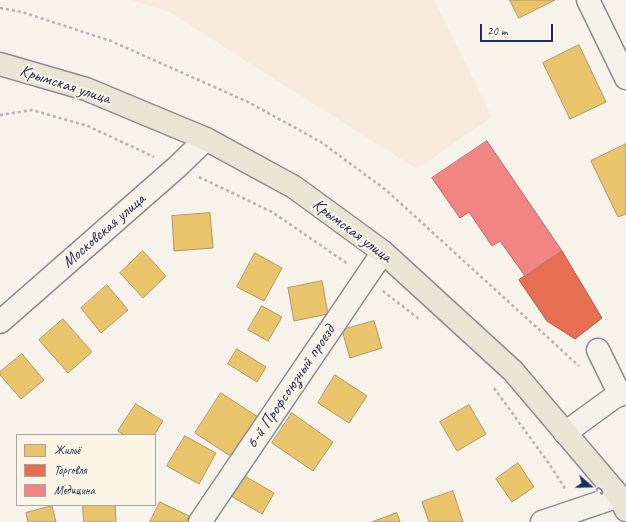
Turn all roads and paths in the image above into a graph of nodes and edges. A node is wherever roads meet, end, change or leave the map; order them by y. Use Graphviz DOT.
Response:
graph roads {
  1 [pos="588,0"];
  2 [pos="0,8"];
  3 [pos="0,64"];
  4 [pos="626,78"];
  5 [pos="0,115"];
  6 [pos="206,139"];
  7 [pos="176,167"];
  8 [pos="383,252"];
  9 [pos="366,278"];
  10 [pos="420,320"];
  11 [pos="0,322"];
  12 [pos="598,350"];
  13 [pos="584,371"];
  14 [pos="491,384"];
  15 [pos="623,394"];
  16 [pos="565,432"];
  17 [pos="622,503"];
  18 [pos="579,510"];
  19 [pos="200,522"];
  20 [pos="542,522"];
  1 -- 4 [label="street"];
  2 -- 13 [label="path"];
  3 -- 6 [label="main road, Крымская улица"];
  5 -- 7 [label="path"];
  6 -- 7 [label="street, Московская улица"];
  6 -- 8 [label="main road, Крымская улица"];
  7 -- 9 [label="path"];
  7 -- 11 [label="street, Московская улица"];
  8 -- 9 [label="street, 6-й Профсоюзный проезд"];
  8 -- 16 [label="main road, Крымская улица"];
  9 -- 10 [label="path"];
  9 -- 19 [label="street, 6-й Профсоюзный проезд"];
  12 -- 15 [label="street"];
  14 -- 18 [label="path"];
  15 -- 16 [label="street"];
  16 -- 17 [label="main road, Крымская улица"];
  17 -- 18 [label="street"];
  18 -- 20 [label="street"];
}
